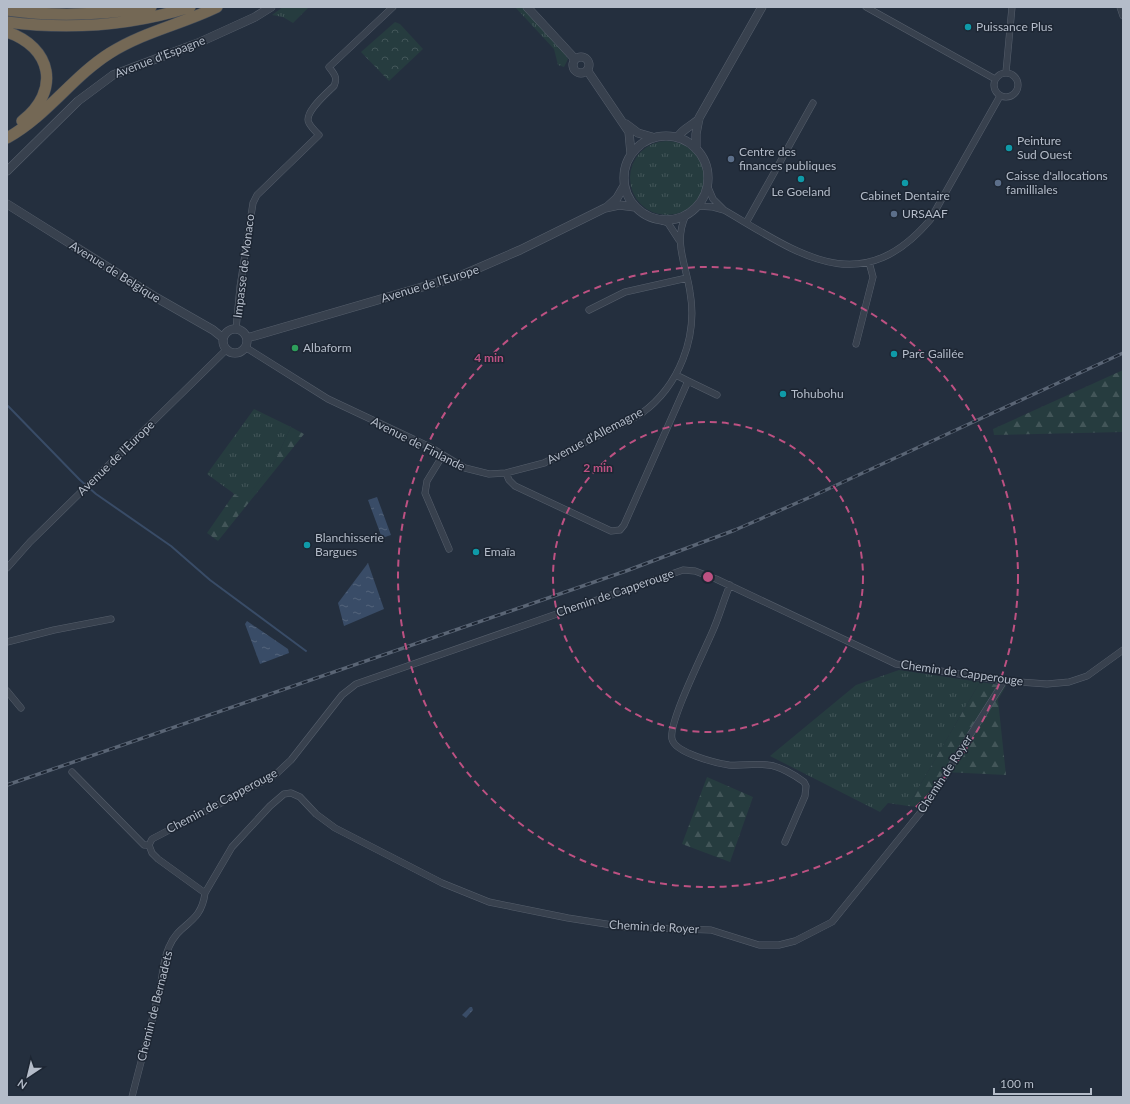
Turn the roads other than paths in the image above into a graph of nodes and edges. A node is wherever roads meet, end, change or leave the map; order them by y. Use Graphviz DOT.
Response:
graph roads {
  1 [pos="151,7"];
  2 [pos="190,7"];
  3 [pos="217,7"];
  4 [pos="271,7"];
  5 [pos="393,7"];
  6 [pos="527,7"];
  7 [pos="762,7"];
  8 [pos="866,7"];
  9 [pos="1012,7"];
  10 [pos="1120,7"];
  11 [pos="7,10"];
  12 [pos="1123,16"];
  13 [pos="7,22"];
  14 [pos="7,32"];
  15 [pos="1006,72"];
  16 [pos="995,79"];
  17 [pos="1000,96"];
  18 [pos="813,103"];
  19 [pos="699,118"];
  20 [pos="623,122"];
  21 [pos="7,131"];
  22 [pos="654,137"];
  23 [pos="7,138"];
  24 [pos="678,138"];
  25 [pos="696,149"];
  26 [pos="630,154"];
  27 [pos="7,171"];
  28 [pos="707,185"];
  29 [pos="624,186"];
  30 [pos="7,204"];
  31 [pos="697,206"];
  32 [pos="635,207"];
  33 [pos="605,208"];
  34 [pos="724,210"];
  35 [pos="686,215"];
  36 [pos="659,220"];
  37 [pos="746,223"];
  38 [pos="680,242"];
  39 [pos="869,262"];
  40 [pos="687,278"];
  41 [pos="589,310"];
  42 [pos="236,329"];
  43 [pos="223,338"];
  44 [pos="247,338"];
  45 [pos="856,344"];
  46 [pos="245,346"];
  47 [pos="227,349"];
  48 [pos="676,375"];
  49 [pos="688,381"];
  50 [pos="716,395"];
  51 [pos="443,455"];
  52 [pos="506,473"];
  53 [pos="449,549"];
  54 [pos="7,568"];
  55 [pos="730,585"];
  56 [pos="111,619"];
  57 [pos="7,642"];
  58 [pos="1123,650"];
  59 [pos="1004,681"];
  60 [pos="7,691"];
  61 [pos="21,708"];
  62 [pos="72,772"];
  63 [pos="785,842"];
  64 [pos="150,845"];
  65 [pos="205,893"];
  66 [pos="132,1097"];
  1 -- 11 [label="highway"];
  2 -- 13 [label="highway"];
  3 -- 23 [label="highway"];
  4 -- 27 [label="street, Avenue d'Espagne"];
  5 -- 42 [label="street, Impasse de Monaco"];
  6 -- 20 [label="street"];
  7 -- 19 [label="street"];
  8 -- 16 [label="street"];
  9 -- 15 [label="street"];
  10 -- 12 [label="street"];
  14 -- 21 [label="highway"];
  15 -- 16 [label="street"];
  15 -- 17 [label="street"];
  16 -- 17 [label="street"];
  17 -- 39 [label="street"];
  18 -- 37 [label="street"];
  19 -- 24 [label="street"];
  19 -- 25 [label="street"];
  20 -- 22 [label="street"];
  20 -- 26 [label="street"];
  22 -- 24 [label="street"];
  22 -- 26 [label="street"];
  24 -- 25 [label="street"];
  25 -- 28 [label="street"];
  26 -- 29 [label="street"];
  28 -- 31 [label="street"];
  28 -- 34 [label="street"];
  29 -- 32 [label="street"];
  29 -- 33 [label="street, Avenue de l'Europe"];
  30 -- 43 [label="street, Avenue de Belgique"];
  31 -- 34 [label="street"];
  31 -- 35 [label="street"];
  32 -- 33 [label="street, Avenue de l'Europe"];
  32 -- 36 [label="street"];
  33 -- 44 [label="street, Avenue de l'Europe"];
  34 -- 37 [label="street"];
  35 -- 36 [label="street"];
  35 -- 38 [label="street, Avenue d'Allemagne"];
  36 -- 38 [label="street, Avenue d'Allemagne"];
  37 -- 39 [label="street"];
  38 -- 40 [label="street, Avenue d'Allemagne"];
  39 -- 45 [label="street"];
  40 -- 41 [label="street"];
  40 -- 48 [label="street, Avenue d'Allemagne"];
  42 -- 43 [label="street"];
  42 -- 44 [label="street"];
  43 -- 47 [label="street"];
  44 -- 46 [label="street"];
  46 -- 47 [label="street"];
  46 -- 51 [label="street, Avenue de Finlande"];
  47 -- 54 [label="street, Avenue de l'Europe"];
  48 -- 49 [label="street"];
  48 -- 52 [label="street, Avenue d'Allemagne"];
  49 -- 50 [label="street"];
  49 -- 52 [label="street"];
  51 -- 52 [label="street, Avenue de Finlande"];
  51 -- 53 [label="street"];
  55 -- 59 [label="street, Chemin de Capperouge"];
  55 -- 63 [label="street"];
  55 -- 64 [label="street, Chemin de Capperouge"];
  56 -- 57 [label="street"];
  58 -- 59 [label="street, Chemin de Capperouge"];
  59 -- 65 [label="street, Chemin de Royer"];
  60 -- 61 [label="street"];
  62 -- 64 [label="street"];
  64 -- 65 [label="street"];
  65 -- 66 [label="street, Chemin de Bernadets"];
}
